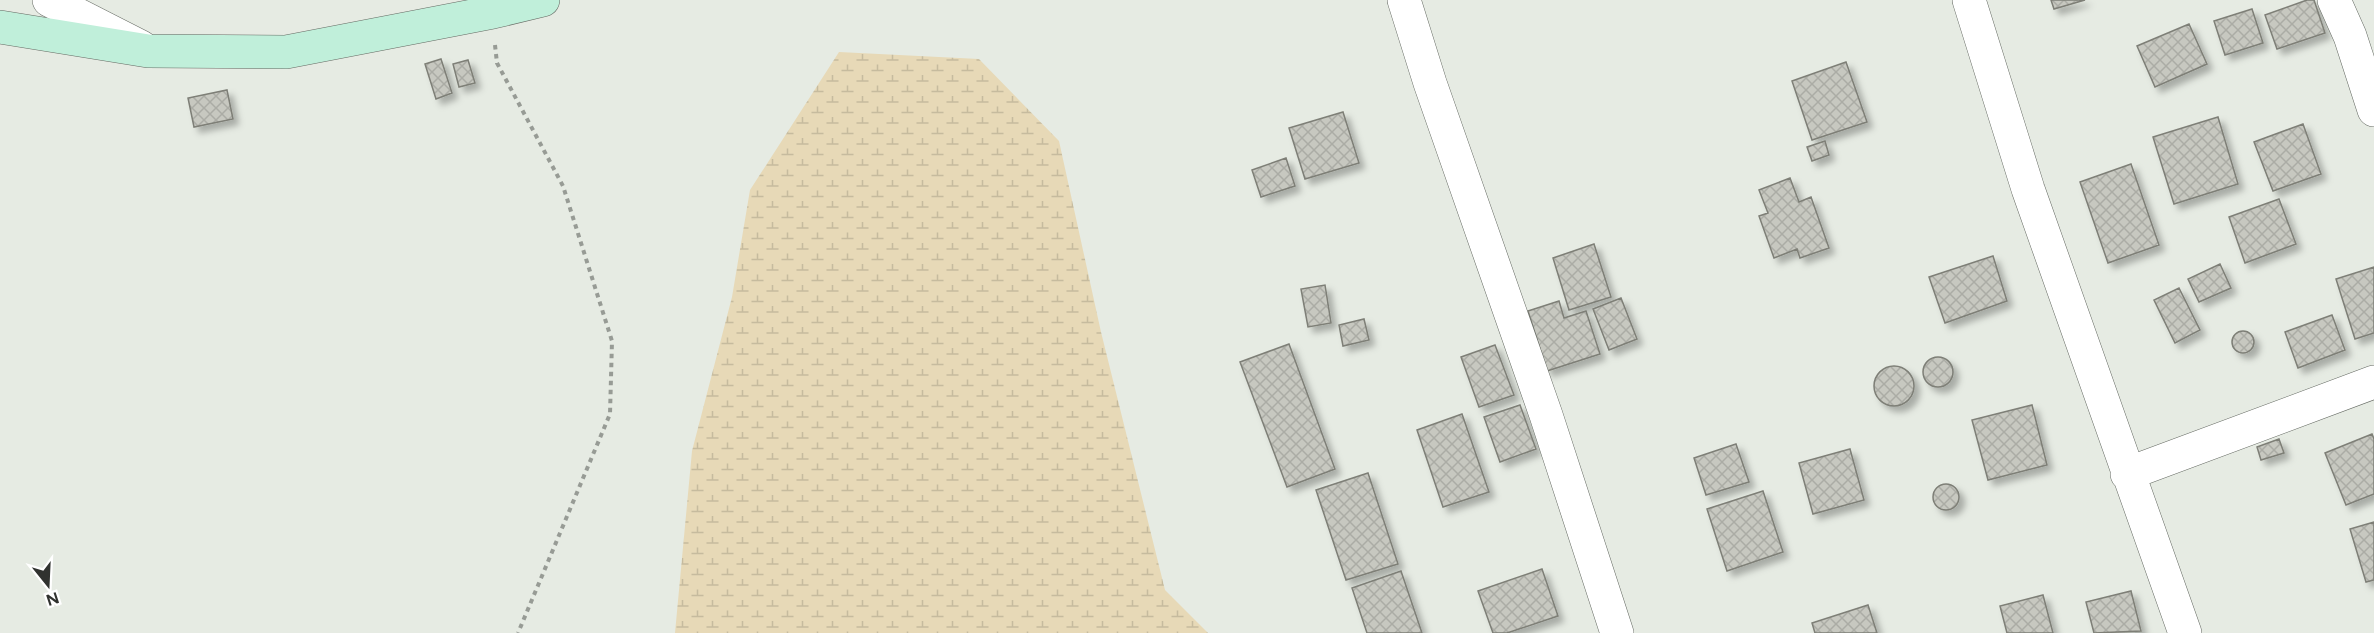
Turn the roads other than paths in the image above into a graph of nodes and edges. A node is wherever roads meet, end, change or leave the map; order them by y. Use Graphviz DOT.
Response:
graph roads {
  1 [pos="49,0"];
  2 [pos="543,0"];
  3 [pos="1404,0"];
  4 [pos="1969,0"];
  5 [pos="2334,0"];
  6 [pos="0,27"];
  7 [pos="2362,42"];
  8 [pos="148,51"];
  9 [pos="2374,110"];
  10 [pos="2374,382"];
  11 [pos="2127,474"];
  12 [pos="1617,633"];
  13 [pos="2185,633"];
  1 -- 8 [label="street"];
  2 -- 8 [label="street"];
  3 -- 12 [label="street"];
  4 -- 11 [label="street"];
  5 -- 7 [label="street"];
  6 -- 8 [label="street"];
  7 -- 9 [label="street"];
  10 -- 11 [label="street"];
  11 -- 13 [label="street"];
}
